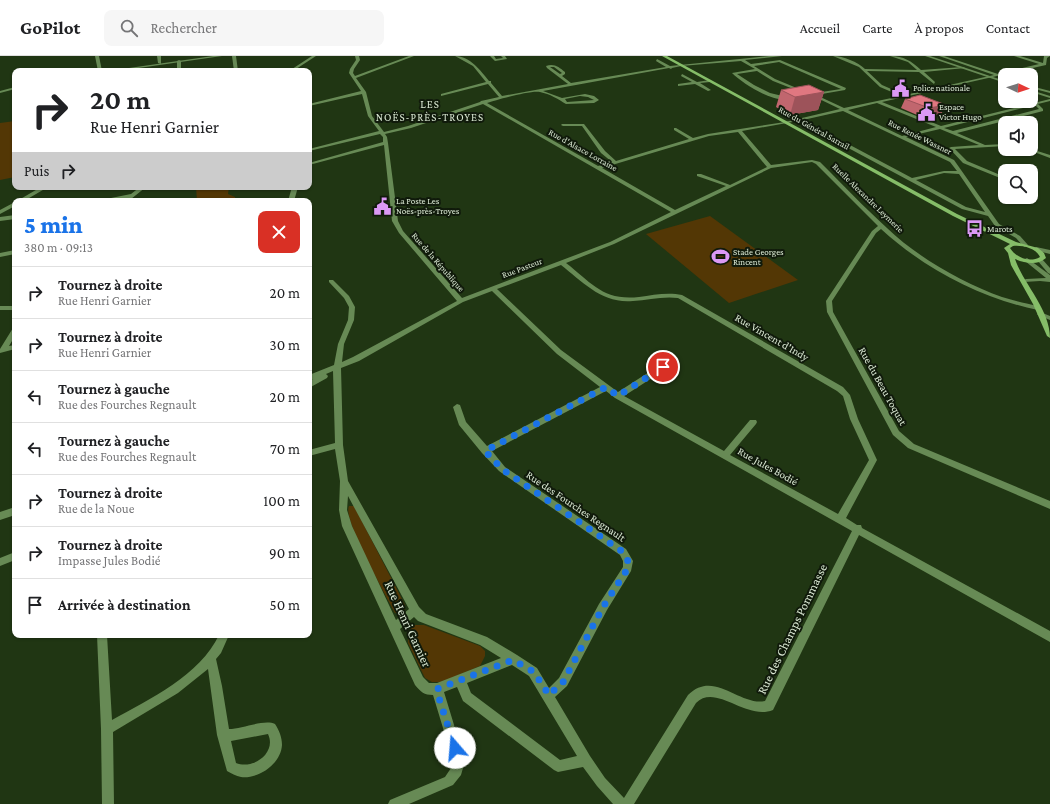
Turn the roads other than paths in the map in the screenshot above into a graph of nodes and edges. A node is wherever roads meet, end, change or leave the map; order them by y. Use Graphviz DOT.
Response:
graph roads {
  1 [pos="97,56"];
  2 [pos="159,56"];
  3 [pos="220,56"];
  4 [pos="234,56"];
  5 [pos="314,56"];
  6 [pos="357,56"];
  7 [pos="412,56"];
  8 [pos="457,56"];
  9 [pos="492,56"];
  10 [pos="503,56"];
  11 [pos="664,56"];
  12 [pos="780,56"];
  13 [pos="835,56"];
  14 [pos="892,56"];
  15 [pos="928,56"];
  16 [pos="941,56"];
  17 [pos="1016,56"];
  18 [pos="1048,56"];
  19 [pos="657,60"];
  20 [pos="742,60"];
  21 [pos="178,61"];
  22 [pos="160,63"];
  23 [pos="1043,64"];
  24 [pos="681,65"];
  25 [pos="751,65"];
  26 [pos="670,67"];
  27 [pos="99,68"];
  28 [pos="131,68"];
  29 [pos="179,68"];
  30 [pos="236,68"];
  31 [pos="296,68"];
  32 [pos="963,68"];
  33 [pos="758,70"];
  34 [pos="865,70"];
  35 [pos="920,71"];
  36 [pos="996,74"];
  37 [pos="560,76"];
  38 [pos="989,76"];
  39 [pos="354,77"];
  40 [pos="998,79"];
  41 [pos="709,81"];
  42 [pos="490,82"];
  43 [pos="696,83"];
  44 [pos="934,83"];
  45 [pos="570,84"];
  46 [pos="679,85"];
  47 [pos="12,89"];
  48 [pos="1038,89"];
  49 [pos="538,90"];
  50 [pos="709,90"];
  51 [pos="0,92"];
  52 [pos="364,92"];
  53 [pos="1050,92"];
  54 [pos="1038,94"];
  55 [pos="442,95"];
  56 [pos="501,95"];
  57 [pos="803,95"];
  58 [pos="812,95"];
  59 [pos="905,96"];
  60 [pos="562,99"];
  61 [pos="1050,99"];
  62 [pos="482,102"];
  63 [pos="878,102"];
  64 [pos="312,104"];
  65 [pos="1038,104"];
  66 [pos="1038,107"];
  67 [pos="1023,108"];
  68 [pos="844,110"];
  69 [pos="799,120"];
  70 [pos="785,123"];
  71 [pos="563,125"];
  72 [pos="940,128"];
  73 [pos="676,129"];
  74 [pos="739,130"];
  75 [pos="382,132"];
  76 [pos="952,133"];
  77 [pos="902,137"];
  78 [pos="691,139"];
  79 [pos="386,143"];
  80 [pos="998,145"];
  81 [pos="984,146"];
  82 [pos="312,149"];
  83 [pos="1038,153"];
  84 [pos="1050,157"];
  85 [pos="814,162"];
  86 [pos="312,163"];
  87 [pos="616,163"];
  88 [pos="770,167"];
  89 [pos="598,168"];
  90 [pos="888,168"];
  91 [pos="873,171"];
  92 [pos="961,173"];
  93 [pos="699,175"];
  94 [pos="998,177"];
  95 [pos="912,180"];
  96 [pos="729,186"];
  97 [pos="40,190"];
  98 [pos="139,190"];
  99 [pos="133,195"];
  100 [pos="25,198"];
  101 [pos="116,198"];
  102 [pos="129,198"];
  103 [pos="12,206"];
  104 [pos="0,212"];
  105 [pos="676,213"];
  106 [pos="990,215"];
  107 [pos="955,216"];
  108 [pos="12,218"];
  109 [pos="0,220"];
  110 [pos="882,226"];
  111 [pos="1015,244"];
  112 [pos="1025,245"];
  113 [pos="1036,249"];
  114 [pos="1009,251"];
  115 [pos="1050,252"];
  116 [pos="12,253"];
  117 [pos="0,255"];
  118 [pos="1050,258"];
  119 [pos="1041,259"];
  120 [pos="1026,260"];
  121 [pos="562,262"];
  122 [pos="1050,272"];
  123 [pos="1050,279"];
  124 [pos="331,281"];
  125 [pos="1026,282"];
  126 [pos="493,290"];
  127 [pos="461,301"];
  128 [pos="0,308"];
  129 [pos="12,308"];
  130 [pos="1039,311"];
  131 [pos="1050,318"];
  132 [pos="12,335"];
  133 [pos="1050,336"];
  134 [pos="12,348"];
  135 [pos="2,350"];
  136 [pos="663,367"];
  137 [pos="337,368"];
  138 [pos="312,377"];
  139 [pos="312,383"];
  140 [pos="606,387"];
  141 [pos="618,396"];
  142 [pos="457,407"];
  143 [pos="753,422"];
  144 [pos="339,445"];
  145 [pos="485,451"];
  146 [pos="312,452"];
  147 [pos="725,455"];
  148 [pos="344,481"];
  149 [pos="1050,505"];
  150 [pos="12,512"];
  151 [pos="0,516"];
  152 [pos="841,518"];
  153 [pos="858,528"];
  154 [pos="12,557"];
  155 [pos="0,562"];
  156 [pos="415,610"];
  157 [pos="394,628"];
  158 [pos="1050,637"];
  159 [pos="102,638"];
  160 [pos="223,638"];
  161 [pos="211,659"];
  162 [pos="513,660"];
  163 [pos="460,680"];
  164 [pos="437,689"];
  165 [pos="549,695"];
  166 [pos="107,730"];
  167 [pos="223,735"];
  168 [pos="586,760"];
  169 [pos="108,804"];
  170 [pos="394,804"];
  171 [pos="622,804"];
  172 [pos="627,804"];
  1 -- 27 [label="street"];
  2 -- 22 [label="street"];
  3 -- 21 [label="street"];
  4 -- 30 [label="street"];
  5 -- 31 [label="street"];
  6 -- 39 [label="street"];
  7 -- 39 [label="street"];
  8 -- 42 [label="street"];
  9 -- 10 [label="street"];
  11 -- 24 [label="main road, Rue du Général Sarrail"];
  12 -- 20 [label="street"];
  13 -- 34 [label="street"];
  14 -- 35 [label="street"];
  15 -- 32 [label="street"];
  16 -- 36 [label="street"];
  17 -- 23 [label="street"];
  18 -- 23 [label="street"];
  19 -- 26 [label="street"];
  20 -- 24 [label="street"];
  20 -- 25 [label="street, Rue Renée Wassner"];
  21 -- 22 [label="street"];
  21 -- 29 [label="street"];
  22 -- 28 [label="street"];
  23 -- 36 [label="street"];
  24 -- 26 [label="street"];
  24 -- 41 [label="main road, Rue du Général Sarrail"];
  25 -- 33 [label="street, Rue Renée Wassner"];
  25 -- 58 [label="street"];
  26 -- 43 [label="street"];
  26 -- 45 [label="street"];
  32 -- 35 [label="street"];
  32 -- 38 [label="street"];
  33 -- 57 [label="street"];
  33 -- 58 [label="street, Rue Renée Wassner"];
  34 -- 35 [label="street"];
  34 -- 59 [label="street"];
  35 -- 44 [label="street"];
  36 -- 38 [label="street"];
  37 -- 45 [label="street"];
  38 -- 40 [label="street"];
  38 -- 59 [label="street"];
  39 -- 52 [label="street, Rue de la République"];
  41 -- 43 [label="street"];
  41 -- 70 [label="main road, Rue du Général Sarrail"];
  42 -- 55 [label="street"];
  42 -- 56 [label="street"];
  43 -- 46 [label="street"];
  43 -- 50 [label="street"];
  45 -- 49 [label="street"];
  47 -- 51 [label="street"];
  48 -- 53 [label="street"];
  49 -- 56 [label="street"];
  49 -- 60 [label="street"];
  52 -- 64 [label="street"];
  52 -- 75 [label="street, Rue de la République"];
  54 -- 61 [label="street"];
  56 -- 62 [label="street"];
  58 -- 68 [label="street, Rue Renée Wassner"];
  59 -- 63 [label="street"];
  60 -- 60 [label="street"];
  61 -- 65 [label="street"];
  62 -- 75 [label="street"];
  62 -- 89 [label="street, Rue d'Alsace Lorraine"];
  63 -- 68 [label="street"];
  63 -- 72 [label="street"];
  66 -- 76 [label="street"];
  67 -- 72 [label="street"];
  68 -- 69 [label="street"];
  68 -- 77 [label="street, Rue Renée Wassner"];
  69 -- 70 [label="street"];
  69 -- 90 [label="street, Rue du Général Sarrail"];
  70 -- 74 [label="street"];
  70 -- 91 [label="main road, Rue du Général Sarrail"];
  71 -- 87 [label="street"];
  72 -- 76 [label="street"];
  72 -- 77 [label="street"];
  73 -- 78 [label="street"];
  74 -- 78 [label="street"];
  74 -- 88 [label="street"];
  75 -- 79 [label="street, Rue de la République"];
  75 -- 82 [label="street"];
  76 -- 81 [label="street"];
  77 -- 92 [label="street, Rue Renée Wassner"];
  78 -- 87 [label="street"];
  79 -- 86 [label="street"];
  79 -- 127 [label="street, Rue de la République"];
  80 -- 81 [label="street"];
  81 -- 94 [label="street"];
  83 -- 84 [label="street"];
  85 -- 88 [label="street, Rue Pasteur"];
  85 -- 110 [label="street, Ruelle Alexandre Leymerie"];
  87 -- 89 [label="street"];
  88 -- 96 [label="street, Rue Pasteur"];
  89 -- 105 [label="street, Rue d'Alsace Lorraine"];
  90 -- 91 [label="street"];
  90 -- 95 [label="street, Rue du Général Sarrail"];
  91 -- 107 [label="main road, Rue du Général Sarrail"];
  92 -- 95 [label="street"];
  92 -- 106 [label="street, Rue Renée Wassner"];
  93 -- 96 [label="street"];
  95 -- 106 [label="street, Rue du Général Sarrail"];
  96 -- 105 [label="street, Rue Pasteur"];
  97 -- 100 [label="street"];
  98 -- 99 [label="street"];
  99 -- 101 [label="street"];
  99 -- 102 [label="street"];
  103 -- 104 [label="street"];
  105 -- 121 [label="street, Rue Pasteur"];
  106 -- 112 [label="street, Rue Renée Wassner"];
  107 -- 111 [label="main road, Rue du Général Sarrail"];
  107 -- 114 [label="main road, Rue du Général Sarrail"];
  108 -- 109 [label="street"];
  110 -- 130 [label="street, Ruelle Alexandre Leymerie"];
  110 -- 149 [label="street, Rue du Beau Toquat"];
  111 -- 112 [label="main road"];
  111 -- 114 [label="main road"];
  112 -- 113 [label="main road"];
  113 -- 115 [label="street"];
  113 -- 119 [label="main road"];
  114 -- 120 [label="main road, Rue du Général Sarrail"];
  114 -- 125 [label="main road"];
  116 -- 117 [label="street"];
  118 -- 119 [label="street"];
  119 -- 120 [label="main road"];
  119 -- 122 [label="street"];
  120 -- 123 [label="street"];
  120 -- 125 [label="main road"];
  121 -- 126 [label="street, Rue Pasteur"];
  121 -- 152 [label="street, Rue Vincent d'Indy"];
  123 -- 125 [label="street"];
  124 -- 137 [label="street, Rue Henri Garnier"];
  125 -- 130 [label="main road"];
  126 -- 127 [label="street, Rue Pasteur"];
  126 -- 140 [label="street, Rue Jules Bodié"];
  127 -- 137 [label="street, Rue Pasteur"];
  128 -- 129 [label="street"];
  130 -- 131 [label="street, Ruelle Alexandre Leymerie"];
  130 -- 133 [label="main road"];
  132 -- 135 [label="street"];
  134 -- 135 [label="street"];
  136 -- 141 [label="street"];
  137 -- 138 [label="street, Rue Pasteur"];
  137 -- 139 [label="street"];
  137 -- 144 [label="street, Rue Henri Garnier"];
  140 -- 141 [label="street, Rue Jules Bodié"];
  140 -- 145 [label="street"];
  141 -- 147 [label="street, Rue Jules Bodié"];
  142 -- 145 [label="street, Rue des Fourches Regnault"];
  143 -- 147 [label="street"];
  144 -- 146 [label="street"];
  144 -- 148 [label="street, Rue Henri Garnier"];
  145 -- 165 [label="street, Rue des Fourches Regnault"];
  147 -- 152 [label="street, Rue Jules Bodié"];
  148 -- 156 [label="street, Rue Henri Garnier"];
  148 -- 157 [label="street, Rue Henri Garnier"];
  150 -- 151 [label="street"];
  152 -- 153 [label="street, Rue Jules Bodié"];
  153 -- 158 [label="street, Rue Jules Bodié"];
  153 -- 172 [label="street, Rue des Champs Pommasse"];
  154 -- 155 [label="street"];
  156 -- 157 [label="street"];
  156 -- 162 [label="street, Rue Henri Garnier"];
  157 -- 164 [label="street, Rue Henri Garnier"];
  159 -- 166 [label="street"];
  160 -- 161 [label="street"];
  161 -- 166 [label="street"];
  161 -- 167 [label="street"];
  162 -- 163 [label="street"];
  162 -- 165 [label="street, Rue Henri Garnier"];
  163 -- 164 [label="street"];
  163 -- 168 [label="street"];
  164 -- 170 [label="street"];
  165 -- 168 [label="street, Rue Henri Garnier"];
  166 -- 169 [label="street"];
  167 -- 167 [label="street"];
  168 -- 171 [label="street, Rue Henri Garnier"];
}
